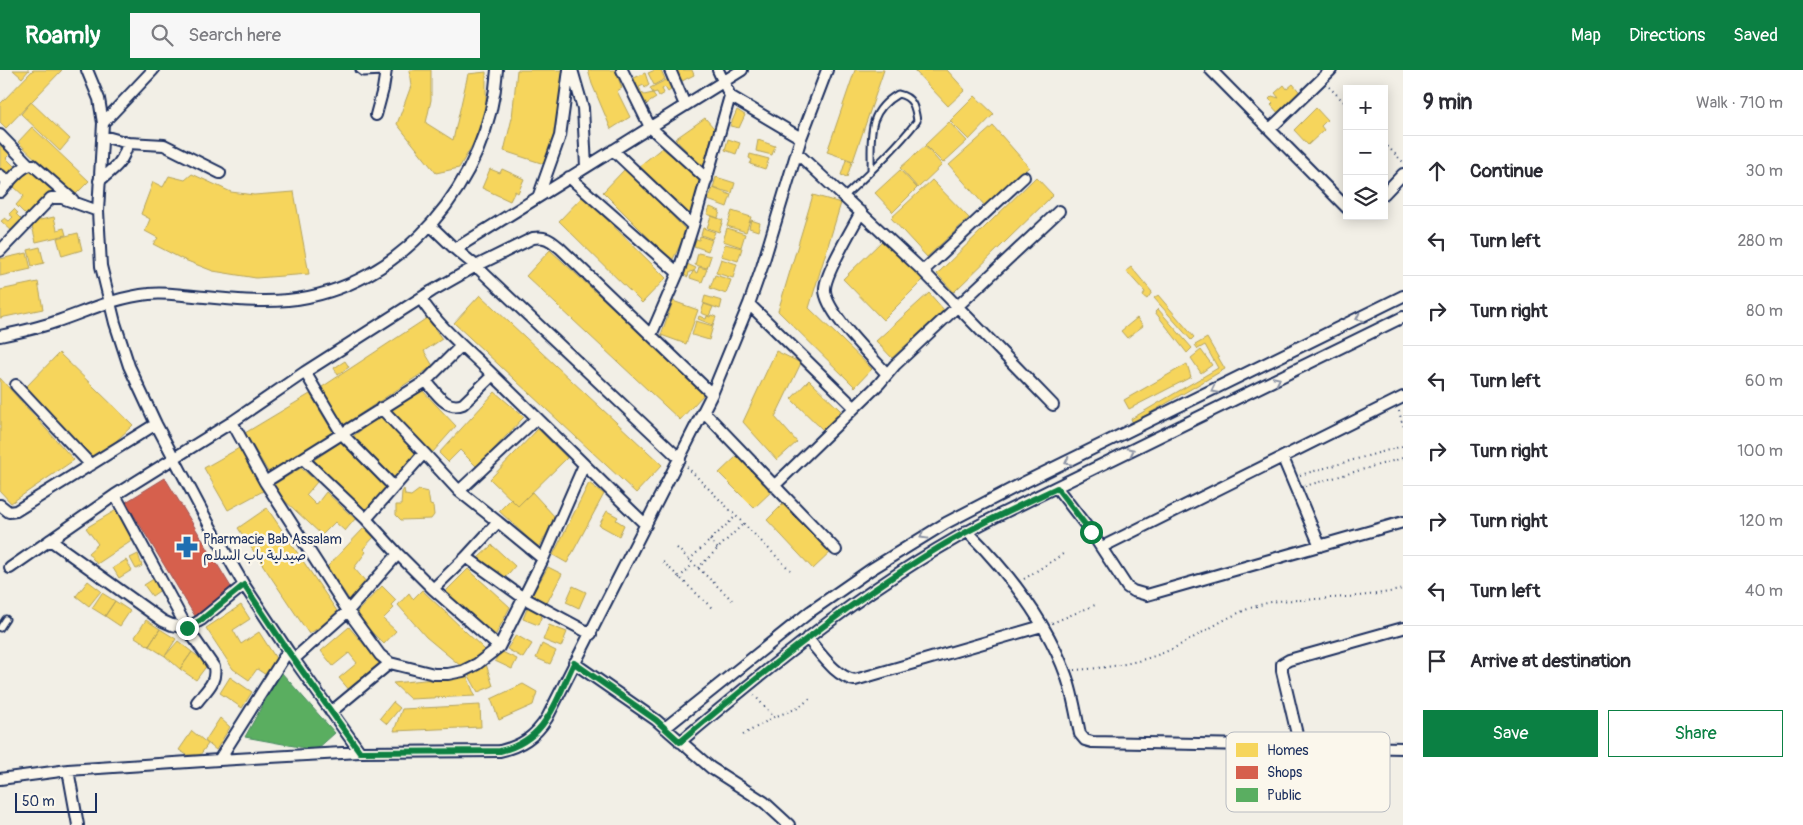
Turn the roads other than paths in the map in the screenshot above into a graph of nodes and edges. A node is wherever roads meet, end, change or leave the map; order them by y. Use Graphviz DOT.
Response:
graph roads {
  1 [pos="87,70"];
  2 [pos="153,70"];
  3 [pos="359,70"];
  4 [pos="497,70"];
  5 [pos="571,70"];
  6 [pos="622,70"];
  7 [pos="670,70"];
  8 [pos="718,70"];
  9 [pos="742,70"];
  10 [pos="827,70"];
  11 [pos="1211,70"];
  12 [pos="1331,70"];
  13 [pos="386,71"];
  14 [pos="722,82"];
  15 [pos="730,96"];
  16 [pos="685,106"];
  17 [pos="376,115"];
  18 [pos="103,123"];
  19 [pos="650,127"];
  20 [pos="1270,129"];
  21 [pos="0,135"];
  22 [pos="103,136"];
  23 [pos="802,138"];
  24 [pos="128,143"];
  25 [pos="613,150"];
  26 [pos="797,153"];
  27 [pos="30,165"];
  28 [pos="586,167"];
  29 [pos="871,171"];
  30 [pos="220,173"];
  31 [pos="1403,174"];
  32 [pos="0,175"];
  33 [pos="569,177"];
  34 [pos="1024,177"];
  35 [pos="708,179"];
  36 [pos="99,181"];
  37 [pos="9,183"];
  38 [pos="1388,190"];
  39 [pos="0,192"];
  40 [pos="539,195"];
  41 [pos="846,196"];
  42 [pos="78,204"];
  43 [pos="1343,204"];
  44 [pos="98,211"];
  45 [pos="861,212"];
  46 [pos="1059,212"];
  47 [pos="430,225"];
  48 [pos="693,226"];
  49 [pos="455,249"];
  50 [pos="0,251"];
  51 [pos="476,266"];
  52 [pos="924,270"];
  53 [pos="678,273"];
  54 [pos="1403,296"];
  55 [pos="421,299"];
  56 [pos="109,303"];
  57 [pos="749,304"];
  58 [pos="958,308"];
  59 [pos="1403,317"];
  60 [pos="651,335"];
  61 [pos="0,336"];
  62 [pos="461,346"];
  63 [pos="305,372"];
  64 [pos="887,374"];
  65 [pos="493,375"];
  66 [pos="426,381"];
  67 [pos="16,385"];
  68 [pos="712,394"];
  69 [pos="1399,399"];
  70 [pos="1054,404"];
  71 [pos="381,408"];
  72 [pos="854,408"];
  73 [pos="704,412"];
  74 [pos="537,418"];
  75 [pos="232,422"];
  76 [pos="156,424"];
  77 [pos="342,434"];
  78 [pos="424,453"];
  79 [pos="174,458"];
  80 [pos="1283,458"];
  81 [pos="303,459"];
  82 [pos="680,459"];
  83 [pos="91,465"];
  84 [pos="584,465"];
  85 [pos="265,482"];
  86 [pos="393,486"];
  87 [pos="774,486"];
  88 [pos="1057,488"];
  89 [pos="459,491"];
  90 [pos="115,495"];
  91 [pos="0,505"];
  92 [pos="366,519"];
  93 [pos="498,522"];
  94 [pos="1403,522"];
  95 [pos="646,525"];
  96 [pos="967,531"];
  97 [pos="50,540"];
  98 [pos="1320,546"];
  99 [pos="1102,547"];
  100 [pos="836,550"];
  101 [pos="398,554"];
  102 [pos="466,557"];
  103 [pos="543,559"];
  104 [pos="10,568"];
  105 [pos="244,585"];
  106 [pos="433,589"];
  107 [pos="522,597"];
  108 [pos="348,611"];
  109 [pos="6,618"];
  110 [pos="1042,626"];
  111 [pos="0,628"];
  112 [pos="187,628"];
  113 [pos="1403,628"];
  114 [pos="591,634"];
  115 [pos="808,638"];
  116 [pos="499,647"];
  117 [pos="291,655"];
  118 [pos="390,663"];
  119 [pos="574,663"];
  120 [pos="197,702"];
  121 [pos="332,712"];
  122 [pos="666,728"];
  123 [pos="1297,732"];
  124 [pos="680,742"];
  125 [pos="1226,745"];
  126 [pos="1390,748"];
  127 [pos="1403,748"];
  128 [pos="360,752"];
  129 [pos="219,760"];
  130 [pos="68,770"];
  131 [pos="0,779"];
  132 [pos="78,825"];
  133 [pos="788,825"];
  1 -- 18 [label="street"];
  2 -- 18 [label="street"];
  3 -- 13 [label="lane"];
  4 -- 47 [label="street"];
  5 -- 28 [label="street"];
  5 -- 40 [label="street"];
  6 -- 19 [label="street"];
  7 -- 16 [label="street"];
  8 -- 14 [label="street"];
  9 -- 14 [label="street"];
  10 -- 23 [label="street"];
  11 -- 20 [label="street"];
  12 -- 20 [label="street"];
  13 -- 17 [label="street"];
  14 -- 15 [label="street"];
  14 -- 16 [label="street"];
  15 -- 23 [label="street"];
  15 -- 35 [label="street"];
  16 -- 19 [label="street"];
  18 -- 22 [label="street"];
  19 -- 25 [label="street"];
  19 -- 35 [label="street"];
  20 -- 43 [label="street"];
  21 -- 27 [label="street"];
  22 -- 24 [label="street"];
  22 -- 36 [label="street"];
  23 -- 26 [label="street"];
  24 -- 30 [label="street"];
  24 -- 36 [label="street"];
  25 -- 28 [label="street"];
  25 -- 48 [label="street"];
  26 -- 41 [label="street"];
  26 -- 57 [label="street"];
  27 -- 37 [label="street"];
  27 -- 42 [label="street"];
  28 -- 33 [label="street"];
  29 -- 29 [label="lane"];
  29 -- 41 [label="lane"];
  31 -- 38 [label="street"];
  32 -- 37 [label="street"];
  33 -- 40 [label="street"];
  33 -- 53 [label="street"];
  34 -- 52 [label="street"];
  35 -- 48 [label="street"];
  36 -- 44 [label="street"];
  37 -- 39 [label="street"];
  40 -- 49 [label="street"];
  41 -- 45 [label="street"];
  42 -- 44 [label="street"];
  42 -- 50 [label="street"];
  44 -- 56 [label="street"];
  45 -- 52 [label="street"];
  45 -- 64 [label="street"];
  46 -- 58 [label="street"];
  47 -- 49 [label="street"];
  47 -- 56 [label="street"];
  48 -- 53 [label="street"];
  49 -- 51 [label="street"];
  51 -- 55 [label="street"];
  51 -- 60 [label="street"];
  51 -- 82 [label="street"];
  52 -- 58 [label="street"];
  53 -- 60 [label="street"];
  54 -- 122 [label="street, one-way"];
  55 -- 62 [label="street"];
  55 -- 63 [label="street"];
  56 -- 61 [label="street"];
  56 -- 76 [label="street"];
  57 -- 68 [label="street"];
  57 -- 72 [label="street"];
  58 -- 64 [label="street"];
  58 -- 70 [label="street"];
  88 -- 59 [label="street, one-way"];
  60 -- 68 [label="street"];
  62 -- 65 [label="street"];
  62 -- 66 [label="street"];
  63 -- 75 [label="street"];
  63 -- 77 [label="street"];
  64 -- 72 [label="street"];
  65 -- 66 [label="street"];
  65 -- 74 [label="street"];
  66 -- 71 [label="street"];
  67 -- 83 [label="street"];
  68 -- 73 [label="street"];
  69 -- 80 [label="street"];
  71 -- 77 [label="street"];
  71 -- 78 [label="street"];
  72 -- 87 [label="street"];
  73 -- 82 [label="street"];
  73 -- 87 [label="street"];
  74 -- 84 [label="street"];
  74 -- 89 [label="street"];
  75 -- 79 [label="street"];
  75 -- 85 [label="street"];
  76 -- 79 [label="street"];
  76 -- 83 [label="street"];
  77 -- 81 [label="street"];
  77 -- 86 [label="street"];
  78 -- 86 [label="street"];
  78 -- 89 [label="street"];
  79 -- 90 [label="street"];
  79 -- 105 [label="street"];
  80 -- 98 [label="street"];
  80 -- 99 [label="street"];
  81 -- 85 [label="street"];
  81 -- 92 [label="street"];
  82 -- 95 [label="street"];
  83 -- 91 [label="street"];
  84 -- 95 [label="street"];
  84 -- 103 [label="street"];
  85 -- 108 [label="street"];
  86 -- 92 [label="street"];
  87 -- 100 [label="street"];
  88 -- 96 [label="street"];
  88 -- 99 [label="street"];
  89 -- 93 [label="street"];
  90 -- 97 [label="street"];
  90 -- 112 [label="street"];
  92 -- 101 [label="street"];
  93 -- 102 [label="street"];
  93 -- 103 [label="street"];
  94 -- 98 [label="street"];
  95 -- 114 [label="street"];
  96 -- 110 [label="street"];
  96 -- 115 [label="street"];
  97 -- 104 [label="street"];
  97 -- 112 [label="street"];
  98 -- 99 [label="street"];
  101 -- 106 [label="street"];
  101 -- 108 [label="street"];
  102 -- 106 [label="street"];
  102 -- 107 [label="street"];
  103 -- 107 [label="street"];
  105 -- 112 [label="street"];
  105 -- 117 [label="street"];
  106 -- 116 [label="street"];
  107 -- 114 [label="street"];
  107 -- 116 [label="street"];
  108 -- 117 [label="street"];
  108 -- 118 [label="street"];
  109 -- 111 [label="lane"];
  110 -- 115 [label="street"];
  110 -- 125 [label="street"];
  112 -- 120 [label="street"];
  113 -- 123 [label="street"];
  114 -- 119 [label="street"];
  115 -- 124 [label="street"];
  116 -- 118 [label="street"];
  117 -- 121 [label="street"];
  117 -- 129 [label="street"];
  118 -- 121 [label="street"];
  119 -- 122 [label="street"];
  119 -- 128 [label="street"];
  121 -- 128 [label="street"];
  122 -- 124 [label="street"];
  124 -- 133 [label="street"];
  126 -- 127 [label="street"];
  128 -- 129 [label="street"];
  129 -- 130 [label="street"];
  130 -- 131 [label="street"];
  130 -- 132 [label="street"];
}
